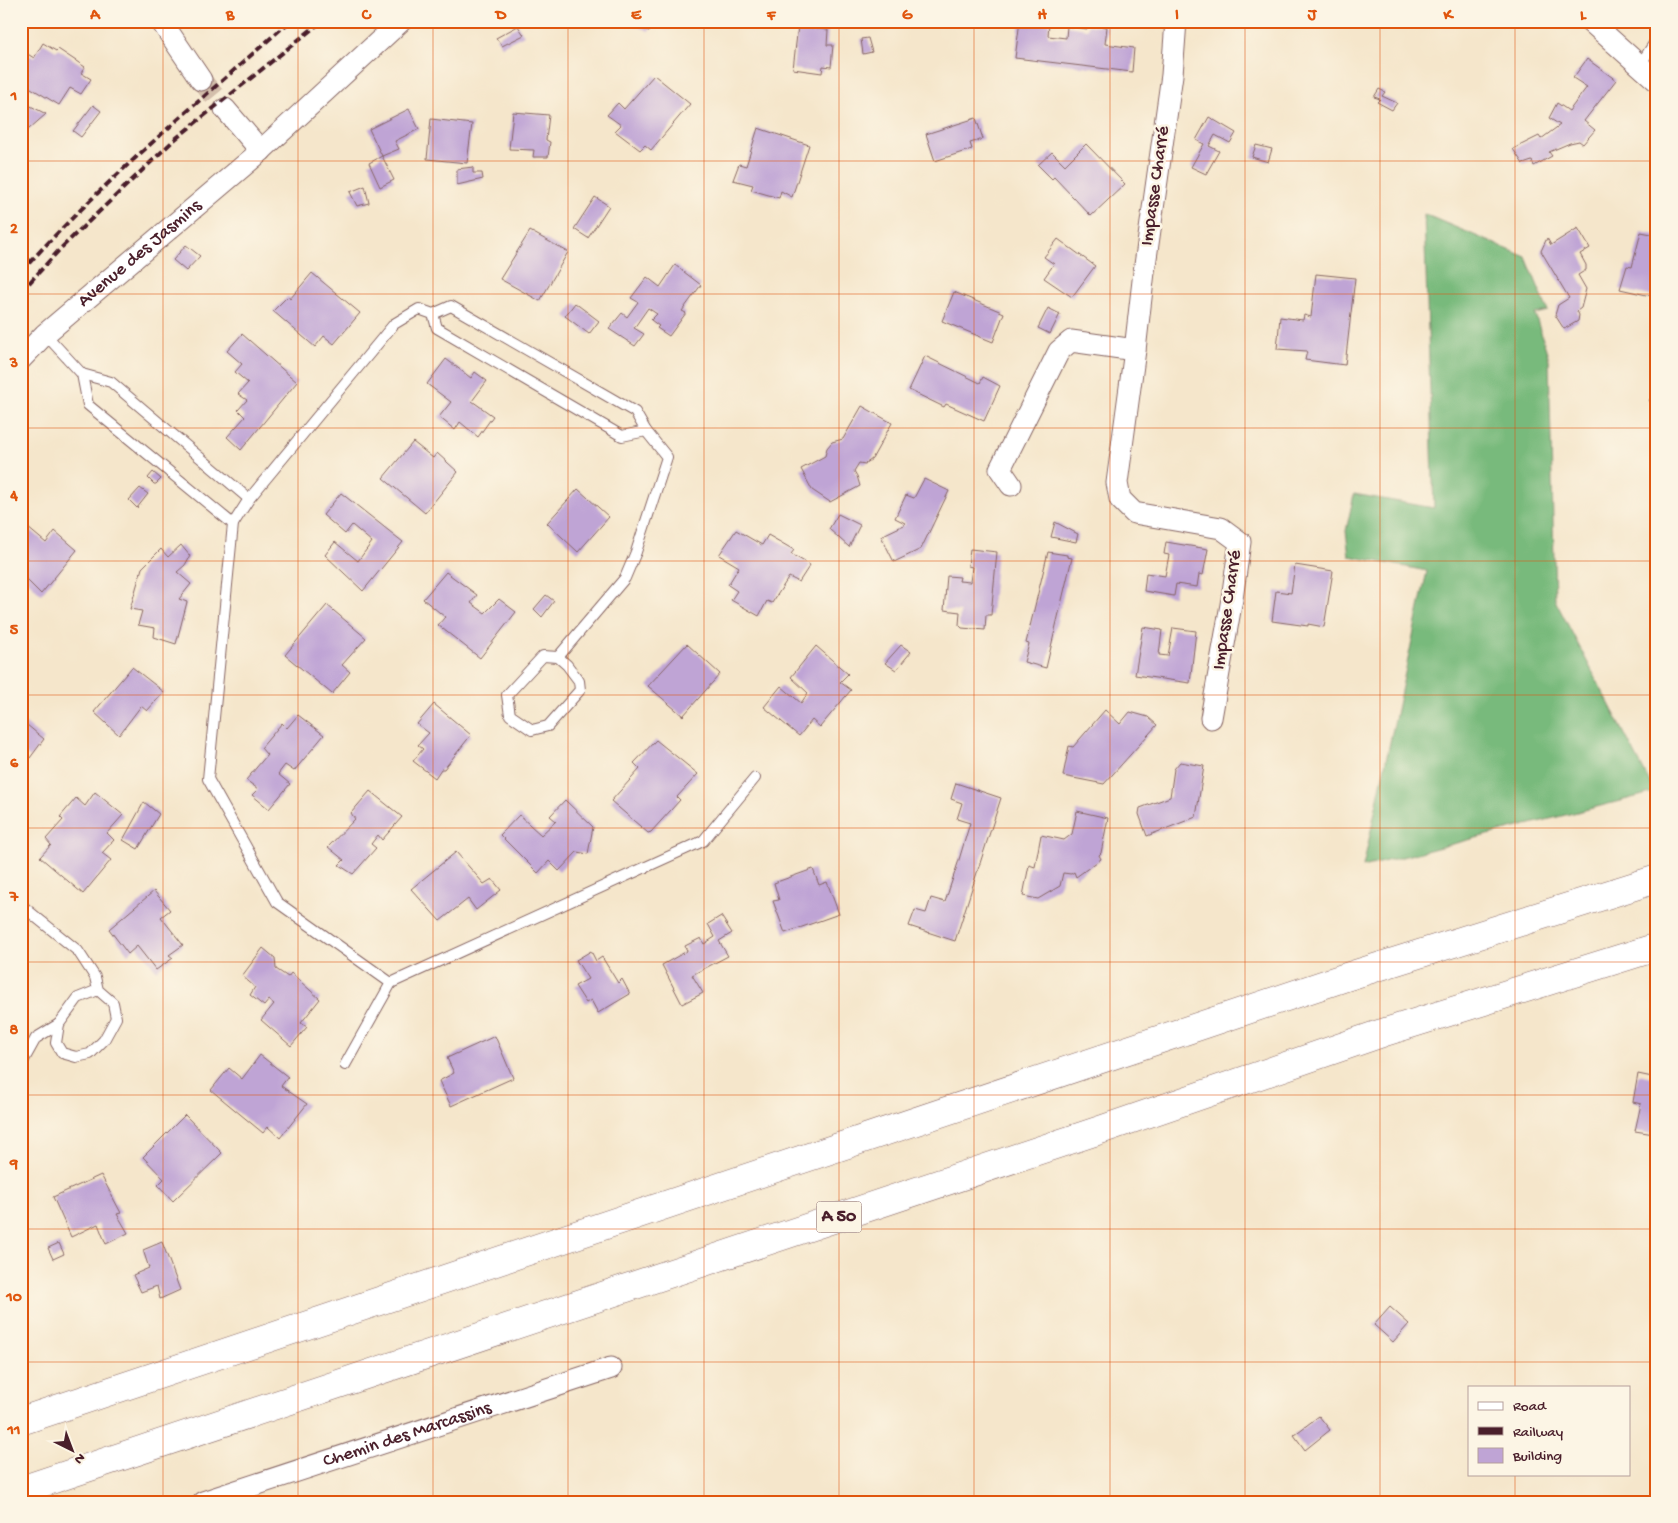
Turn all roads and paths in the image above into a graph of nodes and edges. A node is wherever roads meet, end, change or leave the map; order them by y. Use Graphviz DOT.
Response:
graph roads {
  1 [pos="401,21"];
  2 [pos="1176,21"];
  3 [pos="1590,21"];
  4 [pos="163,22"];
  5 [pos="1657,39"];
  6 [pos="1640,65"];
  7 [pos="201,80"];
  8 [pos="1657,81"];
  9 [pos="225,109"];
  10 [pos="261,151"];
  11 [pos="433,314"];
  12 [pos="45,334"];
  13 [pos="1135,350"];
  14 [pos="21,359"];
  15 [pos="82,374"];
  16 [pos="646,431"];
  17 [pos="1011,485"];
  18 [pos="249,499"];
  19 [pos="232,524"];
  20 [pos="558,657"];
  21 [pos="1211,718"];
  22 [pos="756,778"];
  23 [pos="1657,879"];
  24 [pos="21,905"];
  25 [pos="1657,947"];
  26 [pos="391,983"];
  27 [pos="98,990"];
  28 [pos="59,1024"];
  29 [pos="21,1065"];
  30 [pos="345,1065"];
  31 [pos="611,1368"];
  32 [pos="21,1421"];
  33 [pos="21,1490"];
  34 [pos="203,1502"];
  1 -- 10 [label="street, Avenue des Jasmins"];
  2 -- 13 [label="street, Impasse Charré"];
  3 -- 6 [label="street"];
  4 -- 7 [label="street"];
  5 -- 6 [label="lane"];
  6 -- 8 [label="street"];
  9 -- 10 [label="street"];
  10 -- 12 [label="street, Avenue des Jasmins"];
  11 -- 16 [label="lane"];
  11 -- 16 [label="lane"];
  11 -- 18 [label="lane"];
  12 -- 14 [label="street, Avenue des Jasmins"];
  12 -- 15 [label="lane"];
  13 -- 17 [label="street"];
  13 -- 21 [label="street, Impasse Charré"];
  15 -- 18 [label="lane"];
  15 -- 19 [label="lane"];
  16 -- 20 [label="lane"];
  18 -- 19 [label="lane"];
  19 -- 26 [label="lane"];
  20 -- 20 [label="lane"];
  22 -- 26 [label="lane"];
  23 -- 32 [label="highway"];
  24 -- 27 [label="lane"];
  25 -- 33 [label="highway, A 50"];
  26 -- 30 [label="lane"];
  27 -- 28 [label="lane"];
  27 -- 28 [label="lane"];
  28 -- 29 [label="lane"];
  31 -- 34 [label="street, Chemin des Marcassins"];
}
